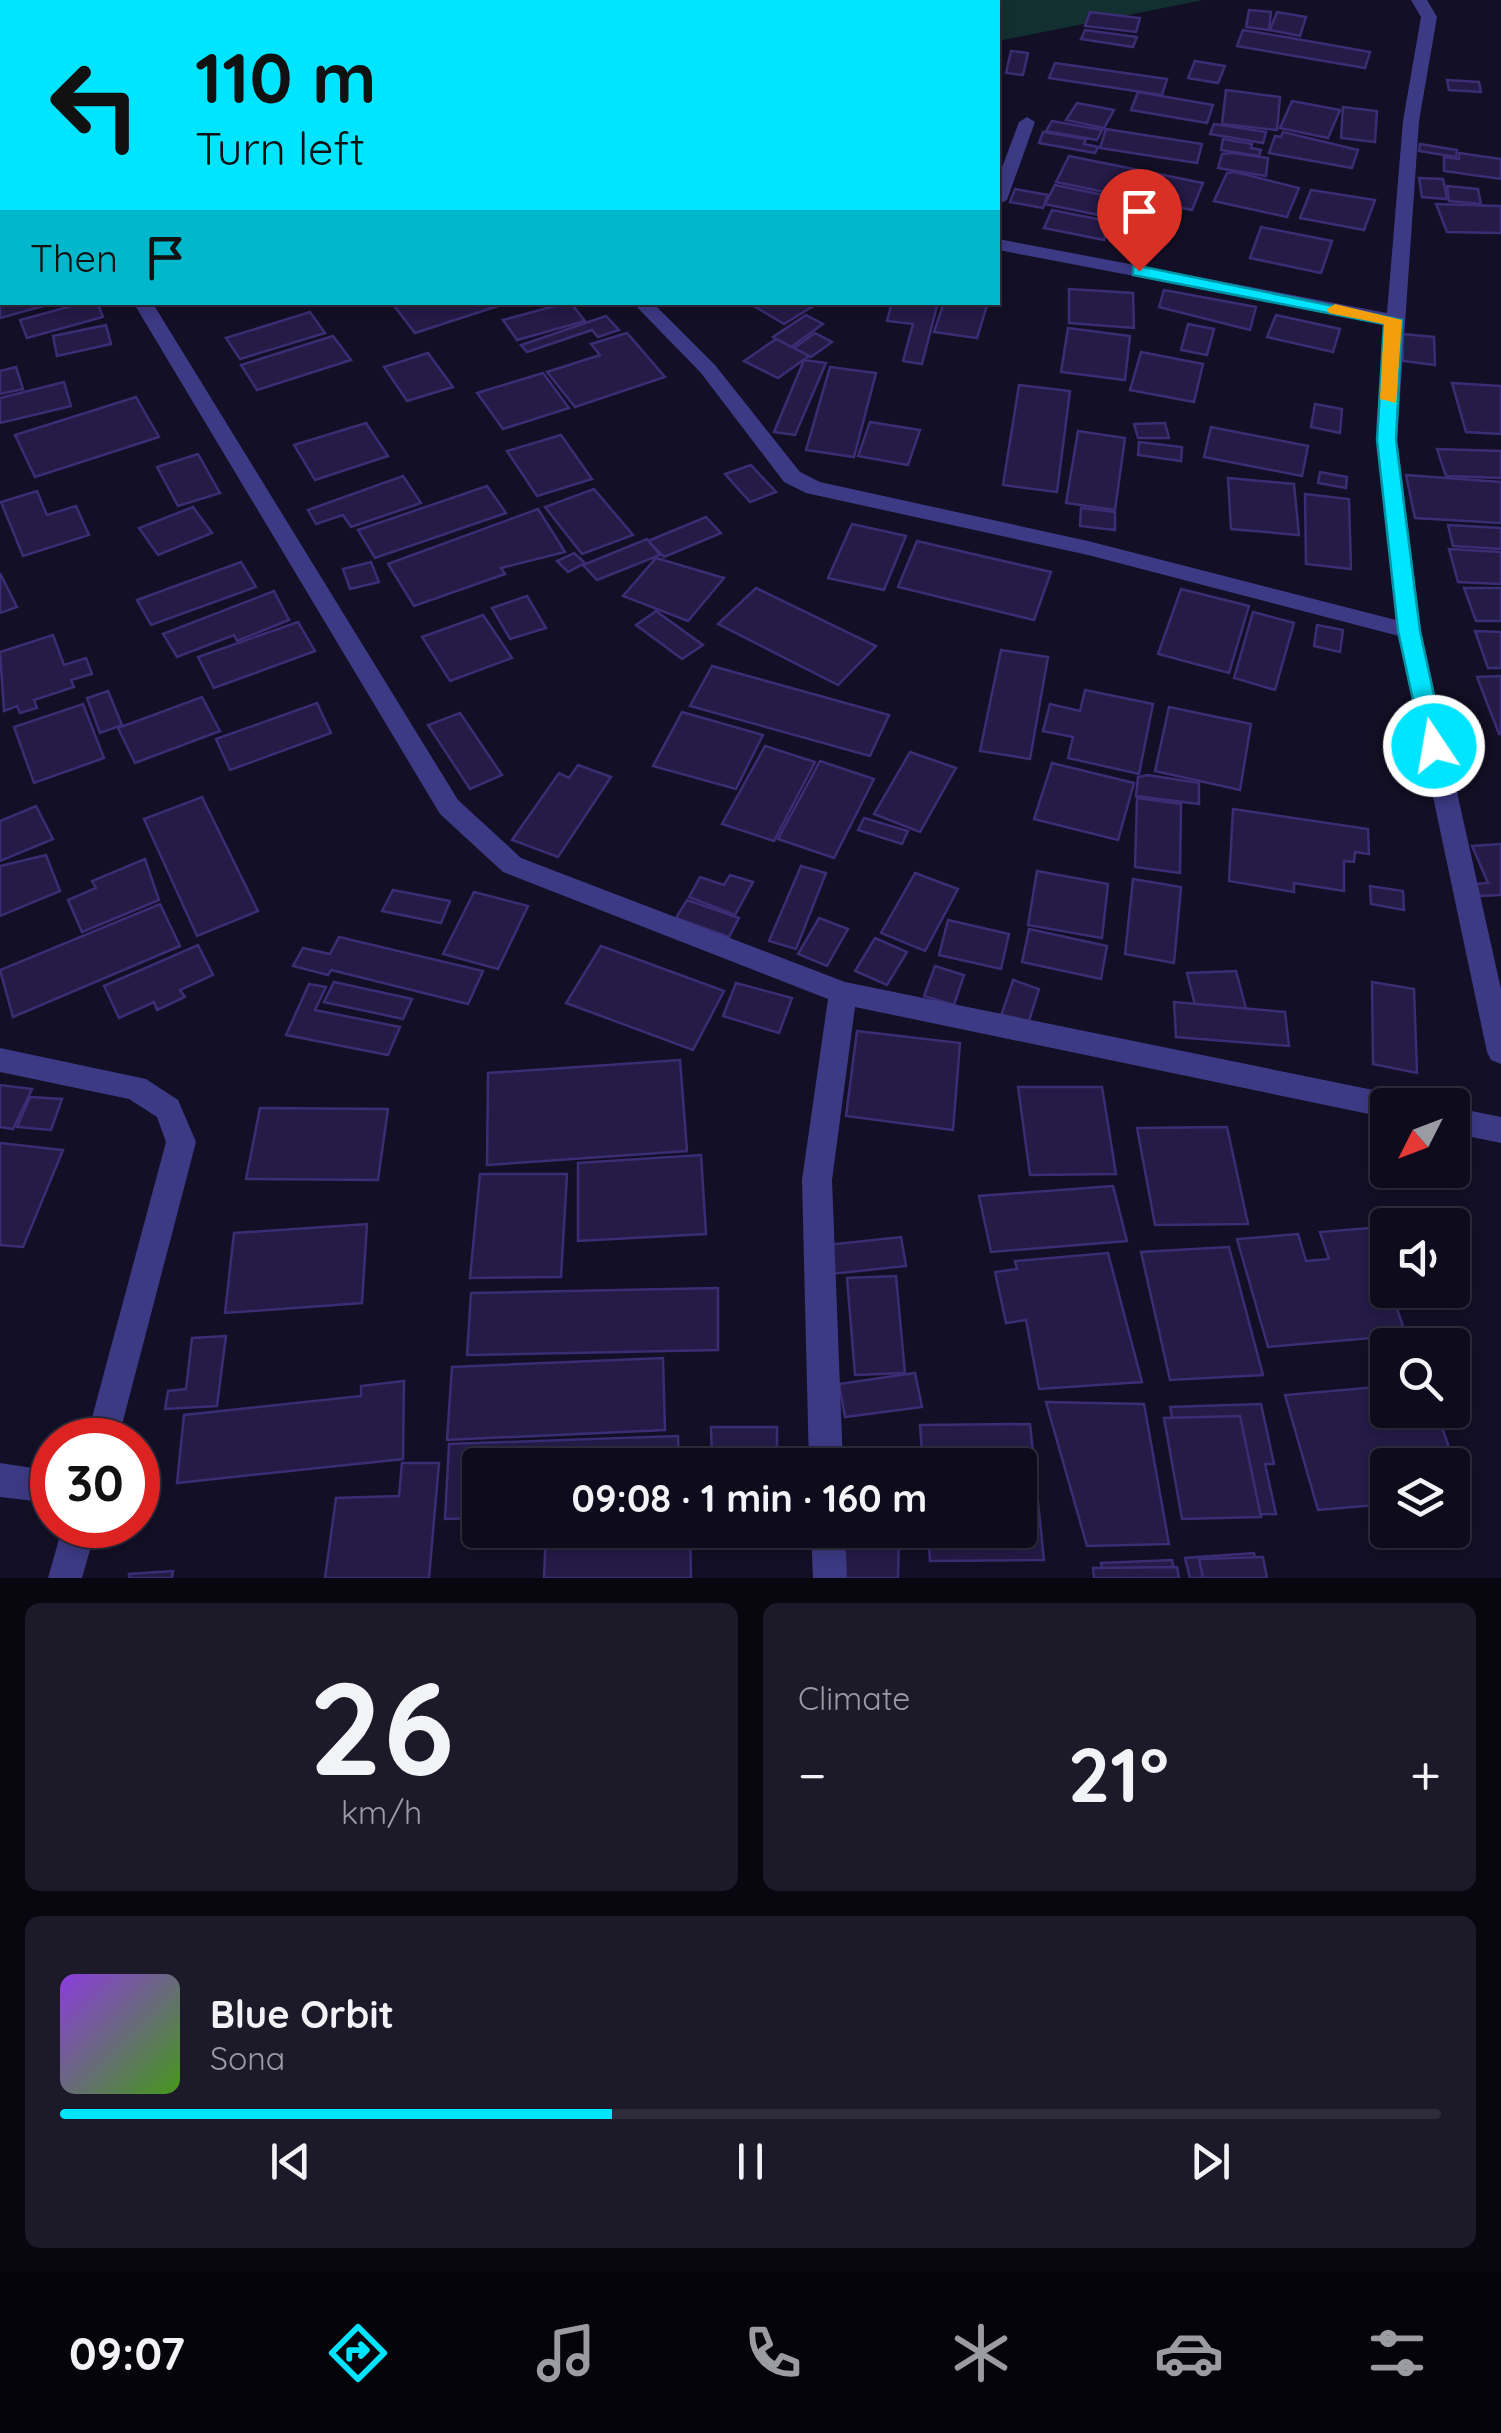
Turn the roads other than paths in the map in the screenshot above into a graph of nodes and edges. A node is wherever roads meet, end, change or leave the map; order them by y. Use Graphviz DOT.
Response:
graph roads {
  1 [pos="1419,0"];
  2 [pos="1027,122"];
  3 [pos="1000,195"];
  4 [pos="1000,244"];
  5 [pos="144,305"];
  6 [pos="644,305"];
  7 [pos="1394,320"];
  8 [pos="1409,631"];
  9 [pos="844,994"];
  10 [pos="1501,1052"];
  11 [pos="0,1060"];
  12 [pos="1370,1102"];
  13 [pos="1470,1124"];
  14 [pos="1501,1130"];
  15 [pos="108,1418"];
  16 [pos="825,1448"];
  17 [pos="0,1480"];
  18 [pos="30,1484"];
  19 [pos="73,1548"];
  20 [pos="829,1548"];
  21 [pos="65,1578"];
  22 [pos="830,1578"];
  1 -- 7 [label="street"];
  2 -- 3 [label="street"];
  4 -- 7 [label="street"];
  5 -- 9 [label="street"];
  6 -- 8 [label="street"];
  7 -- 8 [label="street"];
  8 -- 10 [label="street"];
  9 -- 12 [label="street"];
  9 -- 16 [label="street"];
  11 -- 15 [label="street"];
  13 -- 14 [label="street"];
  17 -- 18 [label="street"];
  19 -- 21 [label="street"];
  20 -- 22 [label="street"];
}
